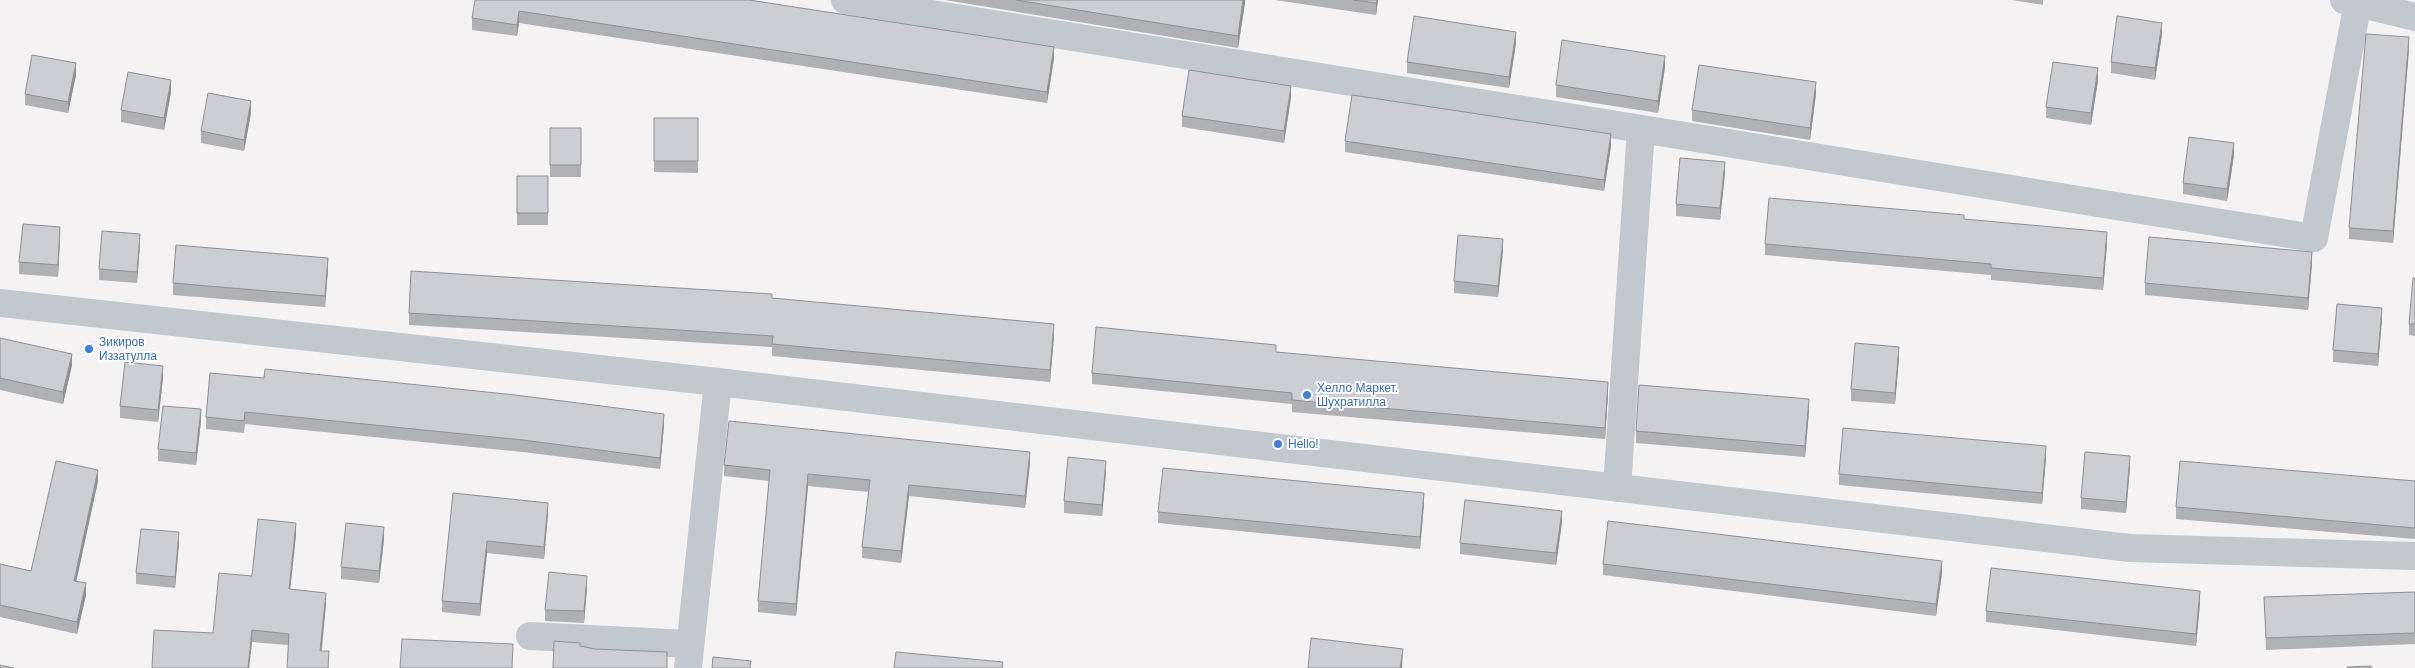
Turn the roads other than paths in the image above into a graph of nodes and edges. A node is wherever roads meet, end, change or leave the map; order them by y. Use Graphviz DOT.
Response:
graph roads {
  1 [pos="845,0"];
  2 [pos="2351,1"];
  3 [pos="2415,17"];
  4 [pos="1641,129"];
  5 [pos="0,303"];
  6 [pos="718,382"];
  7 [pos="1617,488"];
  8 [pos="2415,556"];
  9 [pos="530,636"];
  10 [pos="689,656"];
  1 -- 4 [label="street"];
  2 -- 3 [label="street"];
  2 -- 4 [label="street"];
  4 -- 7 [label="street"];
  5 -- 6 [label="street"];
  6 -- 7 [label="street"];
  6 -- 10 [label="street"];
  7 -- 8 [label="street"];
  9 -- 10 [label="street"];
}
